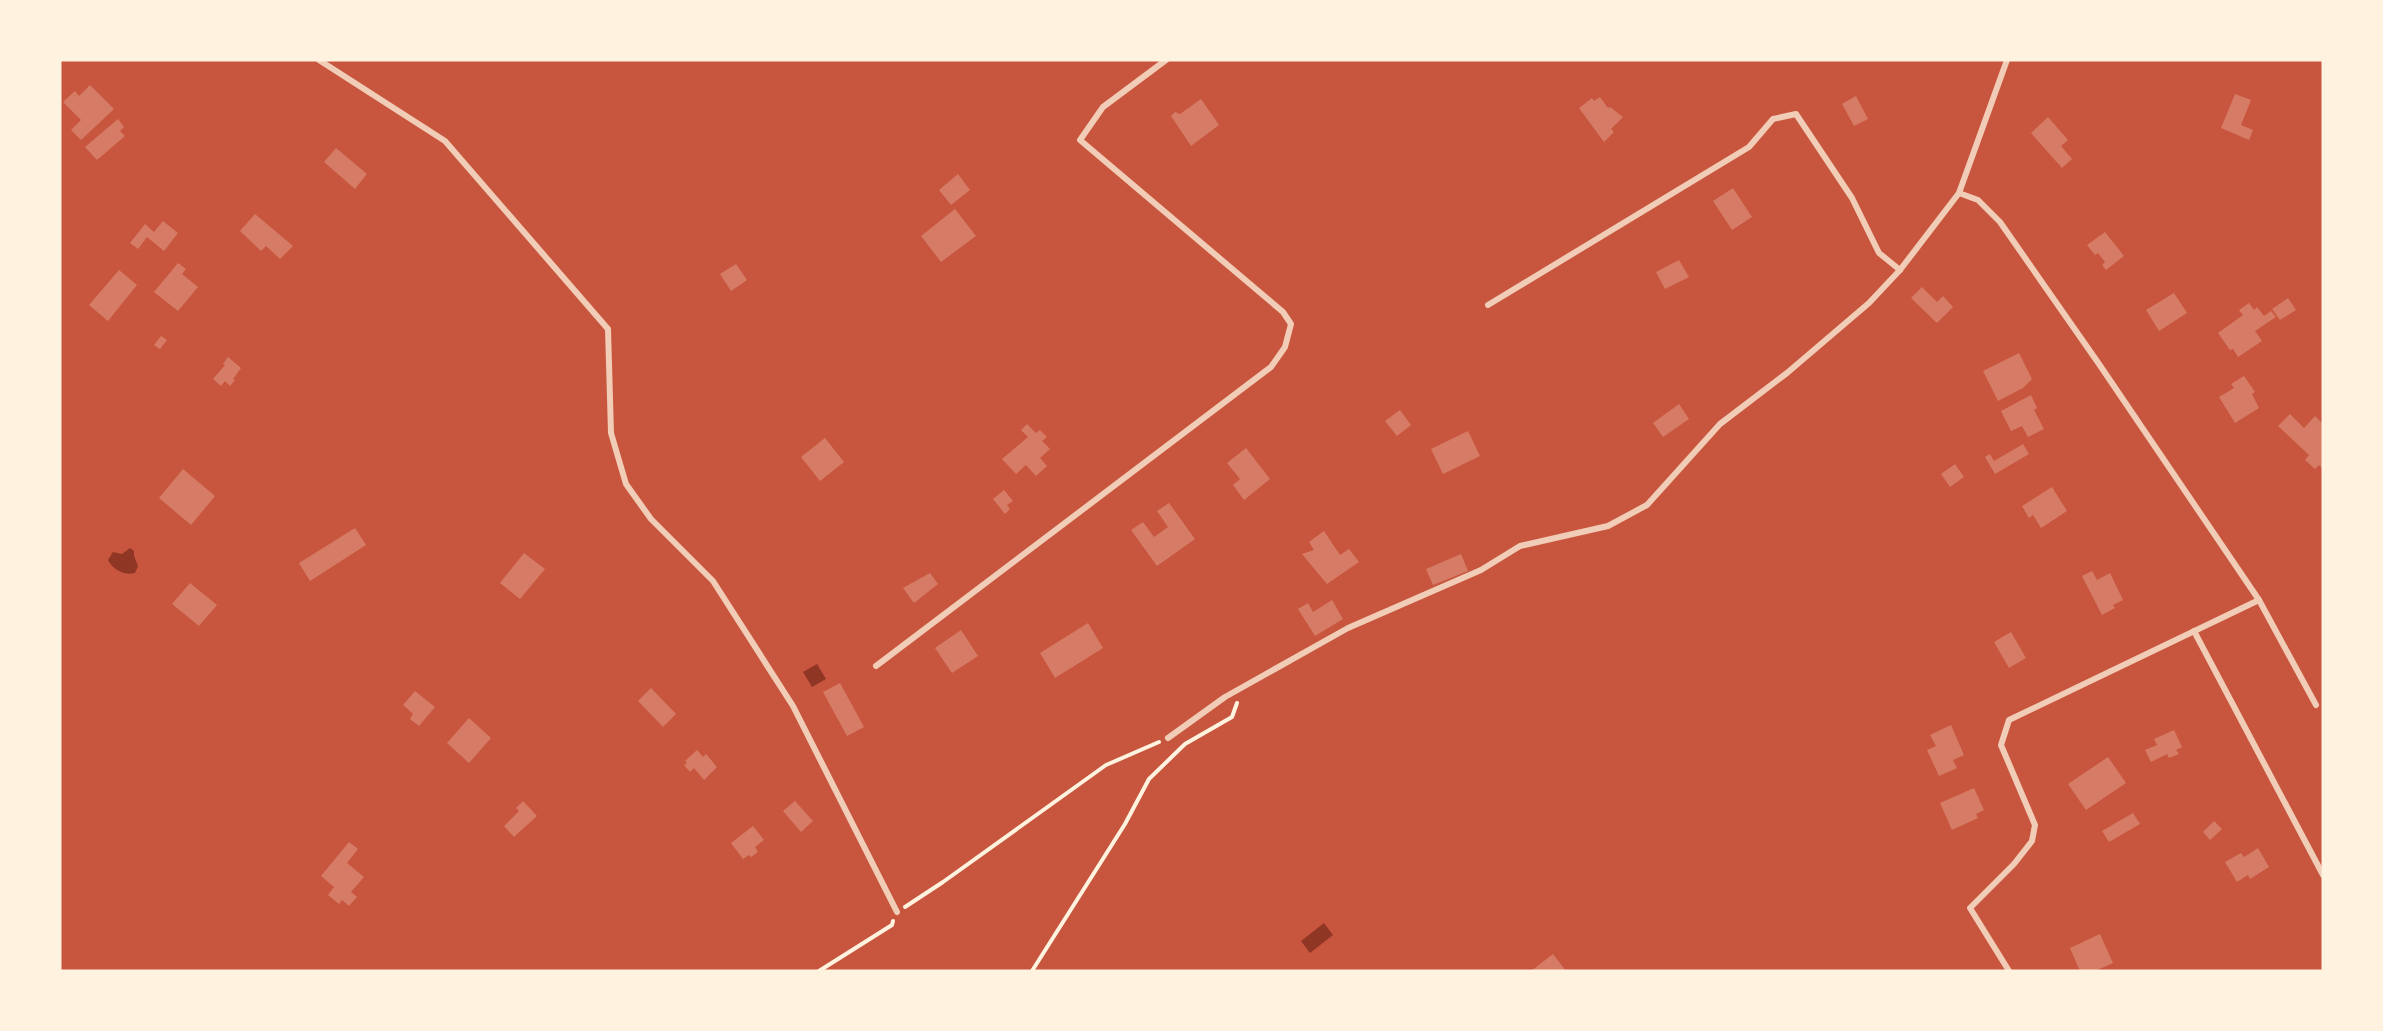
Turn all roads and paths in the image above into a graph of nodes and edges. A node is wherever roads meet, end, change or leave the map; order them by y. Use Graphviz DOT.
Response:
graph roads {
  1 [pos="319,60"];
  2 [pos="1166,60"];
  3 [pos="2007,60"];
  4 [pos="1959,193"];
  5 [pos="1900,270"];
  6 [pos="1488,305"];
  7 [pos="2259,600"];
  8 [pos="2194,632"];
  9 [pos="876,666"];
  10 [pos="1243,687"];
  11 [pos="2316,705"];
  12 [pos="1168,738"];
  13 [pos="2323,875"];
  14 [pos="897,912"];
  15 [pos="819,971"];
  16 [pos="1032,971"];
  17 [pos="2009,971"];
  1 -- 14 [label="street"];
  2 -- 9 [label="street"];
  3 -- 4 [label="street"];
  4 -- 5 [label="street"];
  4 -- 7 [label="street"];
  5 -- 6 [label="street"];
  5 -- 10 [label="street"];
  7 -- 8 [label="street"];
  7 -- 11 [label="street"];
  8 -- 13 [label="street"];
  8 -- 17 [label="street"];
  10 -- 12 [label="street"];
  10 -- 16 [label="path"];
  12 -- 14 [label="path"];
  14 -- 15 [label="path"];
}
